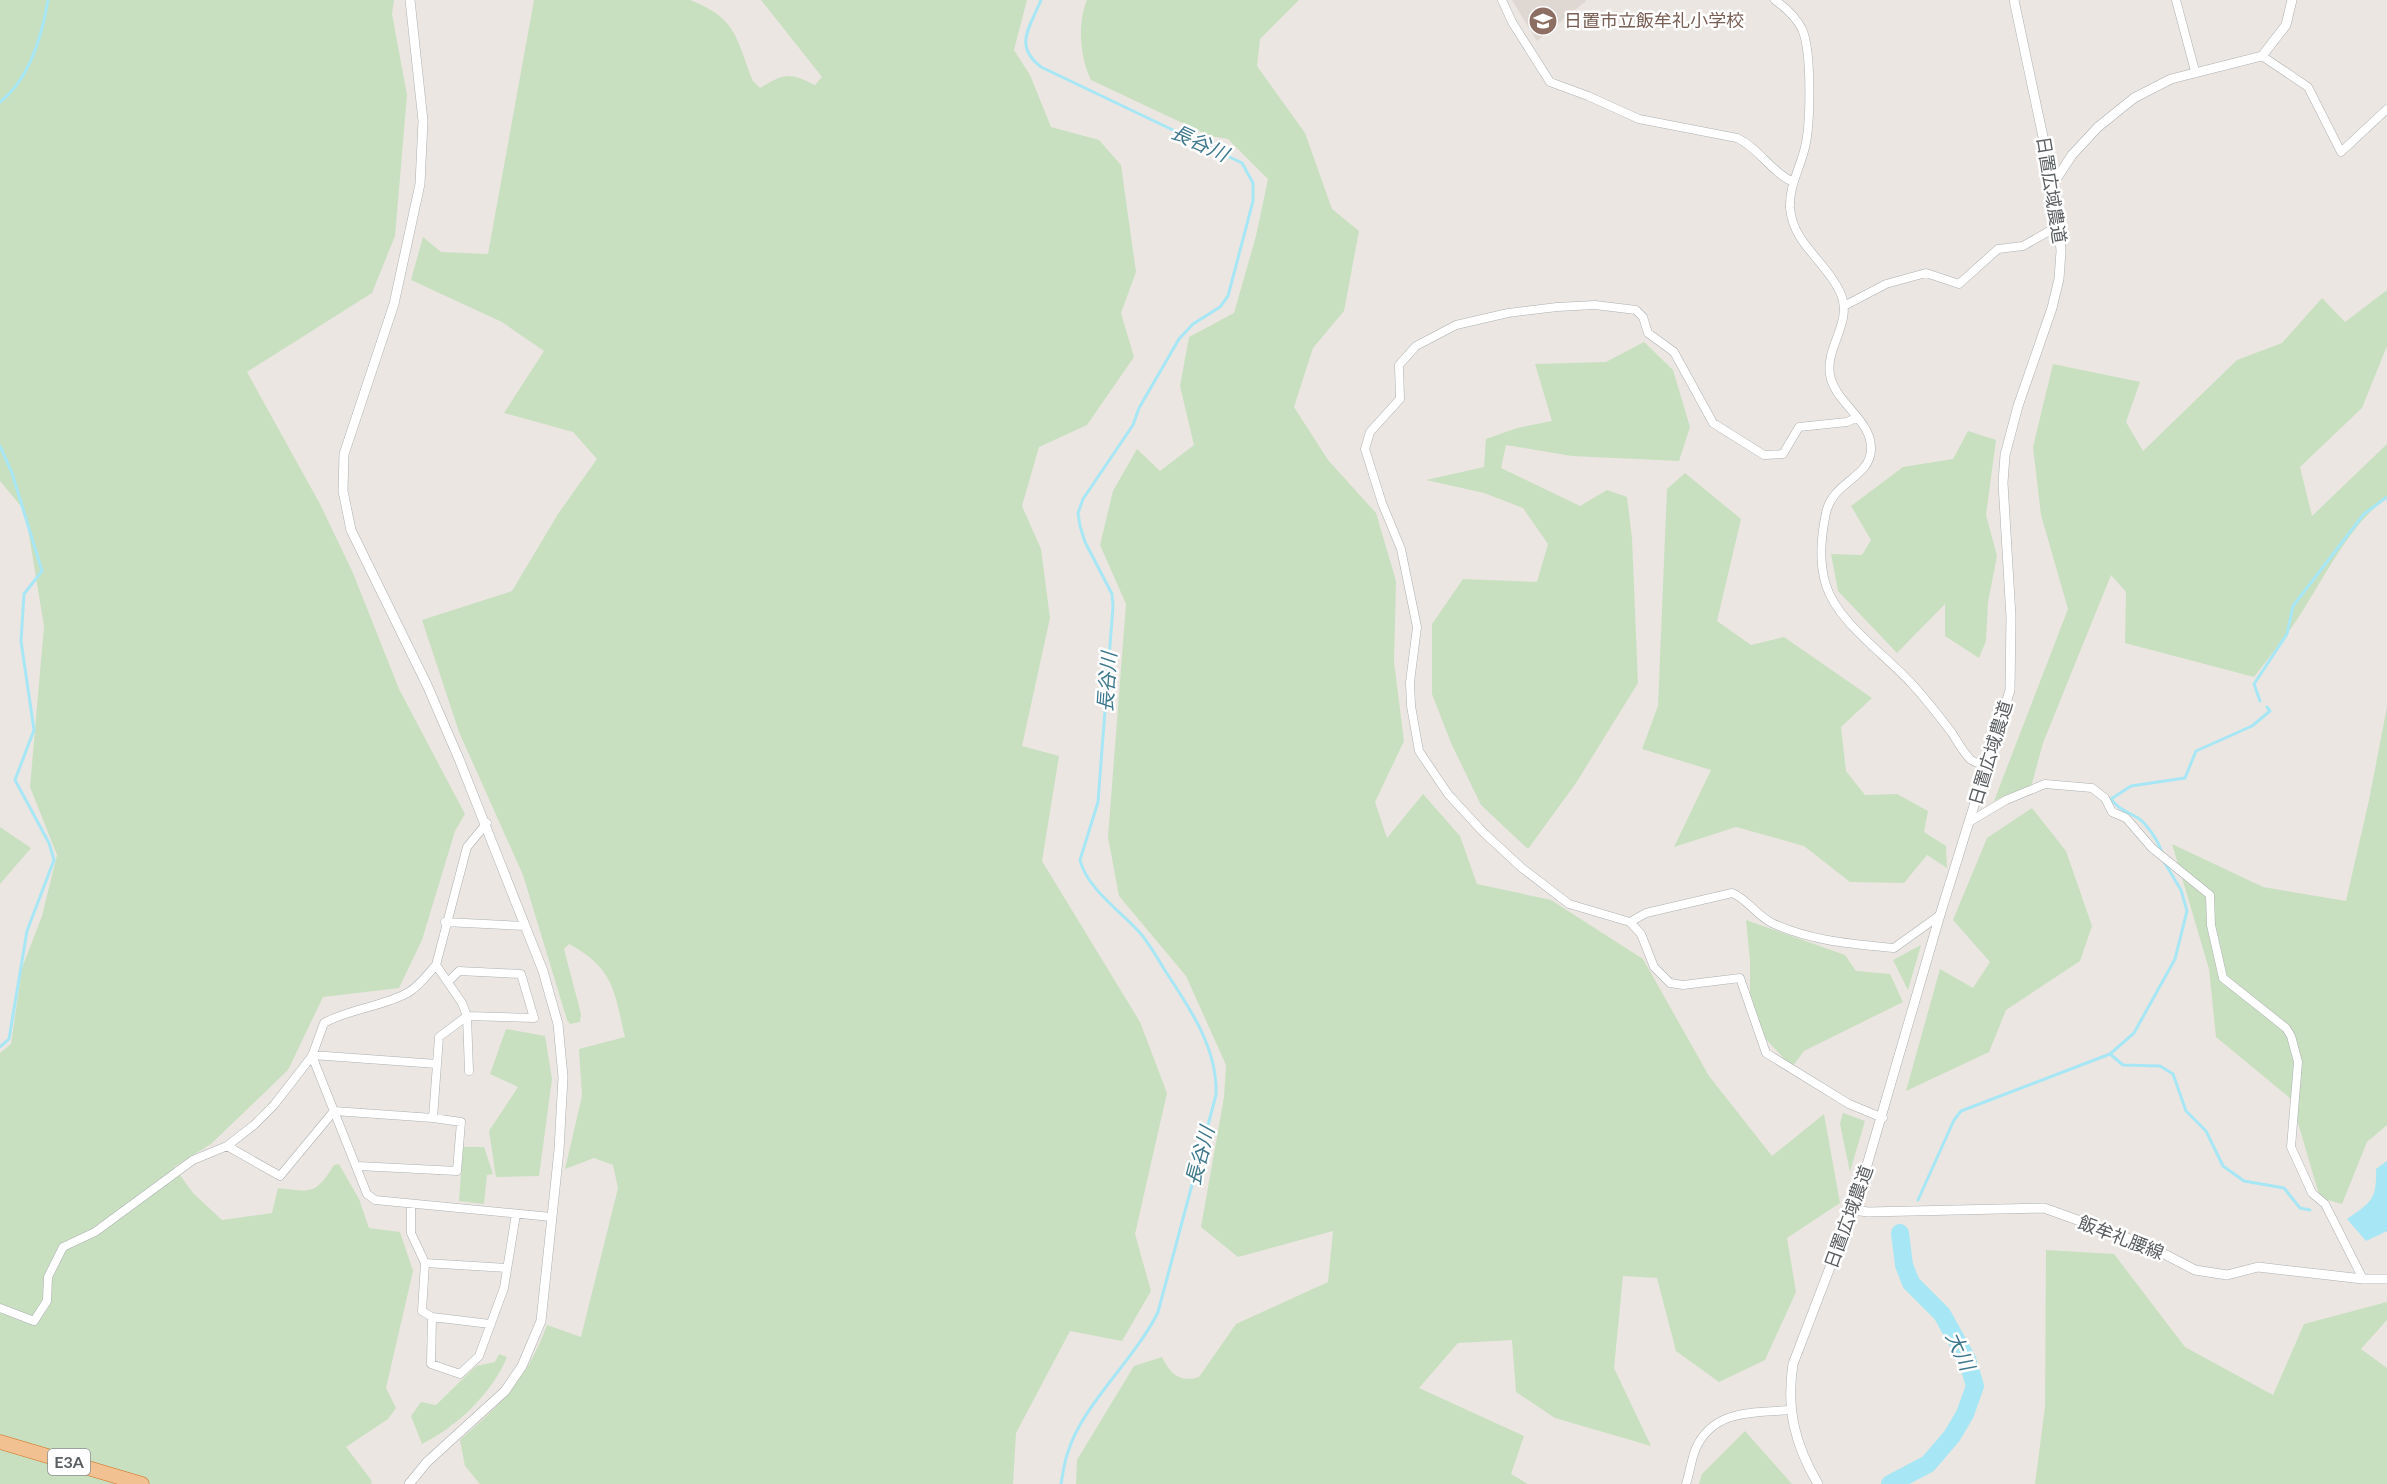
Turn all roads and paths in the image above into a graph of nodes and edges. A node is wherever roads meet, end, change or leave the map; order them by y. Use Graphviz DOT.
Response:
graph roads {
  1 [pos="410,0"];
  2 [pos="1502,0"];
  3 [pos="1775,0"];
  4 [pos="2014,0"];
  5 [pos="2176,0"];
  6 [pos="2292,0"];
  7 [pos="2262,56"];
  8 [pos="2195,71"];
  9 [pos="2387,109"];
  10 [pos="1793,182"];
  11 [pos="2053,184"];
  12 [pos="2060,225"];
  13 [pos="1844,306"];
  14 [pos="1856,418"];
  15 [pos="1987,766"];
  16 [pos="1969,822"];
  17 [pos="487,823"];
  18 [pos="1940,915"];
  19 [pos="445,922"];
  20 [pos="1630,922"];
  21 [pos="525,926"];
  22 [pos="436,965"];
  23 [pos="448,982"];
  24 [pos="467,1016"];
  25 [pos="312,1056"];
  26 [pos="437,1064"];
  27 [pos="469,1071"];
  28 [pos="334,1111"];
  29 [pos="433,1118"];
  30 [pos="1884,1118"];
  31 [pos="227,1146"];
  32 [pos="358,1166"];
  33 [pos="411,1204"];
  34 [pos="1853,1210"];
  35 [pos="516,1215"];
  36 [pos="551,1216"];
  37 [pos="425,1263"];
  38 [pos="507,1268"];
  39 [pos="2363,1279"];
  40 [pos="2387,1279"];
  41 [pos="0,1308"];
  42 [pos="432,1317"];
  43 [pos="490,1324"];
  44 [pos="1790,1410"];
  45 [pos="0,1442"];
  46 [pos="142,1484"];
  47 [pos="409,1484"];
  48 [pos="1686,1484"];
  49 [pos="1818,1484"];
  1 -- 17 [label="street"];
  2 -- 10 [label="street"];
  3 -- 10 [label="street"];
  4 -- 11 [label="street, 日置広域農道"];
  5 -- 8 [label="street"];
  6 -- 7 [label="street"];
  7 -- 8 [label="street"];
  7 -- 9 [label="street"];
  8 -- 11 [label="street"];
  10 -- 13 [label="street"];
  11 -- 12 [label="street, 日置広域農道"];
  12 -- 13 [label="street"];
  12 -- 15 [label="street, 日置広域農道"];
  13 -- 14 [label="street"];
  14 -- 15 [label="street"];
  14 -- 20 [label="street"];
  15 -- 16 [label="street, 日置広域農道"];
  16 -- 18 [label="street, 日置広域農道"];
  16 -- 39 [label="street"];
  17 -- 19 [label="street"];
  17 -- 21 [label="street"];
  18 -- 20 [label="street"];
  18 -- 30 [label="street, 日置広域農道"];
  19 -- 21 [label="street"];
  19 -- 22 [label="street"];
  20 -- 30 [label="street"];
  21 -- 36 [label="street"];
  22 -- 23 [label="street"];
  22 -- 25 [label="street"];
  23 -- 24 [label="street"];
  23 -- 24 [label="street"];
  24 -- 26 [label="street"];
  24 -- 27 [label="street"];
  25 -- 26 [label="street"];
  25 -- 28 [label="street"];
  25 -- 31 [label="street"];
  26 -- 29 [label="street"];
  28 -- 29 [label="street"];
  28 -- 31 [label="street"];
  28 -- 32 [label="street"];
  29 -- 32 [label="street"];
  30 -- 34 [label="street, 日置広域農道"];
  31 -- 41 [label="street"];
  32 -- 33 [label="street"];
  33 -- 35 [label="street"];
  33 -- 37 [label="street"];
  34 -- 39 [label="street, 飯牟礼腰線"];
  34 -- 44 [label="street, 日置広域農道"];
  35 -- 36 [label="street"];
  35 -- 38 [label="street"];
  36 -- 47 [label="street"];
  37 -- 38 [label="street"];
  37 -- 42 [label="street"];
  38 -- 43 [label="street"];
  39 -- 40 [label="street, 飯牟礼腰線"];
  42 -- 43 [label="street"];
  42 -- 43 [label="street"];
  44 -- 48 [label="street"];
  44 -- 49 [label="street, 日置広域農道"];
  45 -- 46 [label="highway, E3A"];
}
